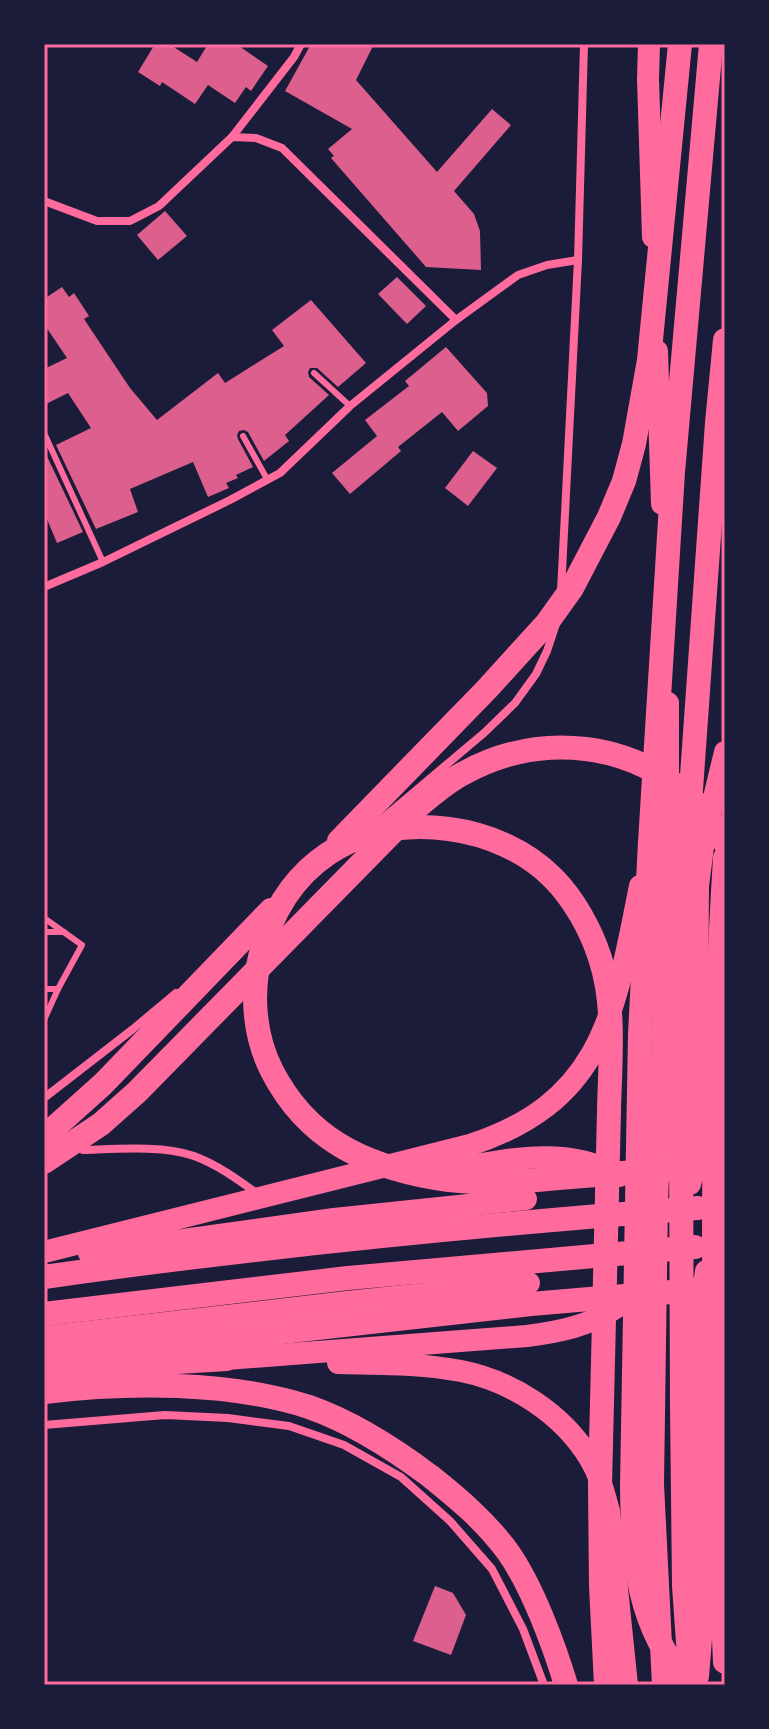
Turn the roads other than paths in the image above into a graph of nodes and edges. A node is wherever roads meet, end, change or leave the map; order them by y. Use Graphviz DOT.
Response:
graph roads {
  1 [pos="301,44"];
  2 [pos="584,44"];
  3 [pos="649,44"];
  4 [pos="680,44"];
  5 [pos="711,44"];
  6 [pos="232,137"];
  7 [pos="44,201"];
  8 [pos="578,260"];
  9 [pos="456,320"];
  10 [pos="725,340"];
  11 [pos="314,373"];
  12 [pos="350,406"];
  13 [pos="44,433"];
  14 [pos="243,436"];
  15 [pos="267,479"];
  16 [pos="103,562"];
  17 [pos="44,587"];
  18 [pos="669,739"];
  19 [pos="725,752"];
  20 [pos="725,843"];
  21 [pos="725,858"];
  22 [pos="44,918"];
  23 [pos="44,932"];
  24 [pos="64,932"];
  25 [pos="44,989"];
  26 [pos="58,989"];
  27 [pos="44,1020"];
  28 [pos="44,1098"];
  29 [pos="44,1130"];
  30 [pos="44,1137"];
  31 [pos="670,1137"];
  32 [pos="44,1162"];
  33 [pos="725,1165"];
  34 [pos="686,1197"];
  35 [pos="263,1198"];
  36 [pos="526,1199"];
  37 [pos="657,1203"];
  38 [pos="725,1205"];
  39 [pos="678,1222"];
  40 [pos="721,1238"];
  41 [pos="44,1252"];
  42 [pos="44,1260"];
  43 [pos="656,1264"];
  44 [pos="44,1277"];
  45 [pos="725,1281"];
  46 [pos="529,1283"];
  47 [pos="725,1288"];
  48 [pos="44,1314"];
  49 [pos="44,1337"];
  50 [pos="44,1359"];
  51 [pos="213,1360"];
  52 [pos="44,1371"];
  53 [pos="44,1392"];
  54 [pos="44,1425"];
  55 [pos="725,1662"];
  56 [pos="544,1685"];
  57 [pos="566,1685"];
  58 [pos="606,1685"];
  59 [pos="627,1685"];
  60 [pos="663,1685"];
  61 [pos="690,1685"];
  62 [pos="697,1685"];
  1 -- 6 [label="street"];
  2 -- 8 [label="street"];
  3 -- 18 [label="highway"];
  4 -- 30 [label="highway"];
  5 -- 61 [label="highway"];
  6 -- 7 [label="street"];
  6 -- 9 [label="street"];
  8 -- 9 [label="street"];
  8 -- 28 [label="street"];
  9 -- 12 [label="street"];
  10 -- 31 [label="highway"];
  11 -- 12 [label="lane"];
  12 -- 15 [label="street"];
  13 -- 16 [label="lane"];
  14 -- 15 [label="lane"];
  15 -- 16 [label="street"];
  16 -- 17 [label="street"];
  18 -- 31 [label="highway"];
  18 -- 35 [label="highway"];
  19 -- 34 [label="highway"];
  20 -- 32 [label="highway"];
  21 -- 55 [label="highway"];
  22 -- 24 [label="lane"];
  23 -- 24 [label="lane"];
  24 -- 26 [label="lane"];
  25 -- 26 [label="lane"];
  26 -- 27 [label="lane"];
  29 -- 35 [label="street"];
  31 -- 34 [label="highway"];
  31 -- 37 [label="highway"];
  31 -- 61 [label="highway"];
  33 -- 58 [label="highway"];
  34 -- 39 [label="highway"];
  34 -- 40 [label="highway"];
  35 -- 37 [label="highway"];
  35 -- 41 [label="highway"];
  36 -- 42 [label="highway"];
  37 -- 39 [label="highway"];
  37 -- 43 [label="highway"];
  38 -- 44 [label="highway"];
  39 -- 40 [label="highway"];
  39 -- 43 [label="highway"];
  40 -- 45 [label="highway"];
  40 -- 48 [label="highway"];
  40 -- 62 [label="highway"];
  43 -- 51 [label="highway"];
  43 -- 60 [label="highway"];
  46 -- 49 [label="highway"];
  47 -- 50 [label="highway"];
  51 -- 52 [label="highway"];
  51 -- 59 [label="highway"];
  53 -- 57 [label="highway"];
  54 -- 56 [label="street"];
}
